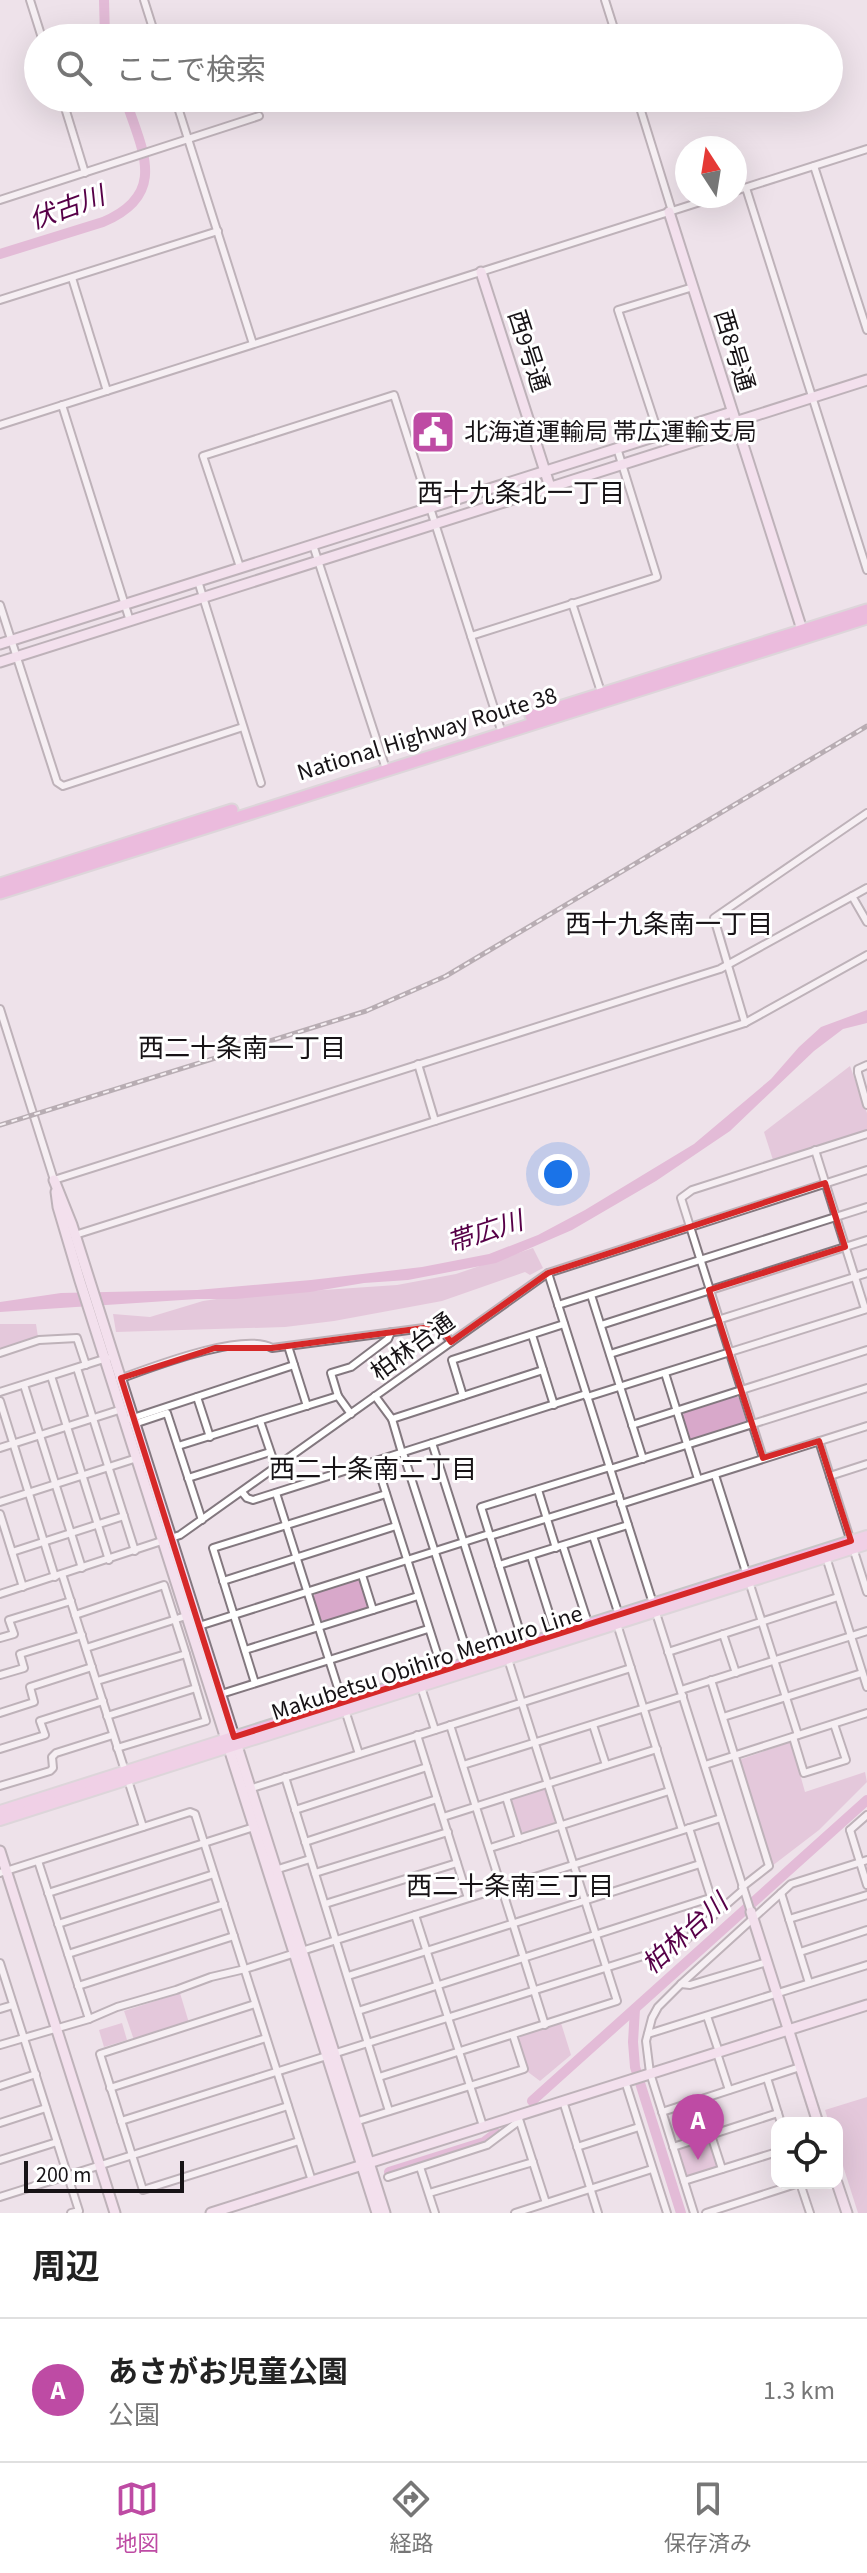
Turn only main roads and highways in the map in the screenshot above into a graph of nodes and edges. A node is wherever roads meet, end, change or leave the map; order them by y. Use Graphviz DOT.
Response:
graph roads {
  1 [pos="867,610"];
  2 [pos="867,618"];
  3 [pos="804,634"];
  4 [pos="385,766"];
  5 [pos="0,884"];
  6 [pos="0,893"];
  7 [pos="867,1536"];
  8 [pos="867,1544"];
  9 [pos="852,1545"];
  10 [pos="589,1628"];
  11 [pos="504,1654"];
  12 [pos="444,1674"];
  13 [pos="126,1775"];
  14 [pos="0,1811"];
  15 [pos="0,1820"];
  1 -- 3 [label="highway, National Highway Route 38"];
  2 -- 3 [label="highway, National Highway Route 38"];
  3 -- 4 [label="highway, National Highway Route 38"];
  4 -- 5 [label="highway, National Highway Route 38"];
  4 -- 6 [label="highway, National Highway Route 38"];
  7 -- 9 [label="main road, Makubetsu Obihiro Memuro Line"];
  8 -- 9 [label="main road, Makubetsu Obihiro Memuro Line"];
  9 -- 10 [label="main road, Makubetsu Obihiro Memuro Line"];
  10 -- 11 [label="main road, Makubetsu Obihiro Memuro Line"];
  10 -- 11 [label="main road, Makubetsu Obihiro Memuro Line"];
  11 -- 12 [label="main road, Makubetsu Obihiro Memuro Line"];
  11 -- 12 [label="main road, Makubetsu Obihiro Memuro Line"];
  12 -- 13 [label="main road, Makubetsu Obihiro Memuro Line"];
  13 -- 14 [label="main road, Makubetsu Obihiro Memuro Line"];
  13 -- 15 [label="main road, Makubetsu Obihiro Memuro Line"];
}
